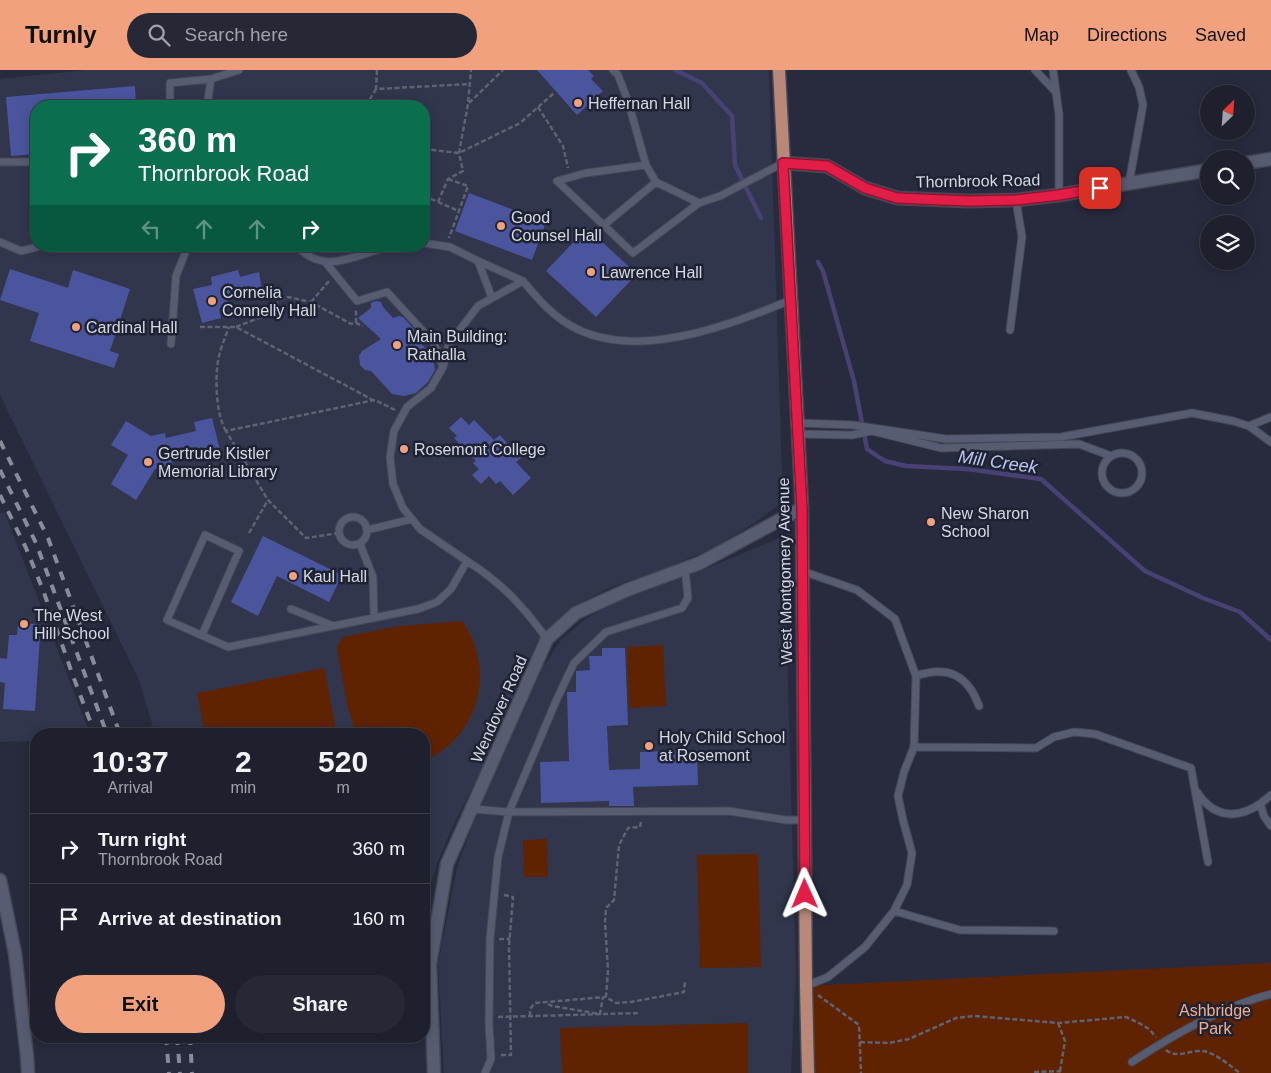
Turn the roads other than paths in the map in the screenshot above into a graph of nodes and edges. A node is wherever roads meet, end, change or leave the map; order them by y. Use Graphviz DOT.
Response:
graph roads {
  1 [pos="239,70"];
  2 [pos="613,70"];
  3 [pos="779,70"];
  4 [pos="1035,70"];
  5 [pos="1053,70"];
  6 [pos="1131,70"];
  7 [pos="211,79"];
  8 [pos="1055,92"];
  9 [pos="170,100"];
  10 [pos="208,100"];
  11 [pos="1271,159"];
  12 [pos="0,162"];
  13 [pos="30,162"];
  14 [pos="1255,162"];
  15 [pos="783,163"];
  16 [pos="646,165"];
  17 [pos="1200,171"];
  18 [pos="656,182"];
  19 [pos="1128,183"];
  20 [pos="1059,195"];
  21 [pos="1016,200"];
  22 [pos="698,203"];
  23 [pos="604,225"];
  24 [pos="0,242"];
  25 [pos="430,244"];
  26 [pos="30,249"];
  27 [pos="186,252"];
  28 [pos="303,252"];
  29 [pos="372,252"];
  30 [pos="478,261"];
  31 [pos="326,263"];
  32 [pos="523,281"];
  33 [pos="492,298"];
  34 [pos="791,300"];
  35 [pos="1010,330"];
  36 [pos="171,344"];
  37 [pos="443,367"];
  38 [pos="1271,417"];
  39 [pos="1249,426"];
  40 [pos="798,428"];
  41 [pos="1271,442"];
  42 [pos="1111,456"];
  43 [pos="802,508"];
  44 [pos="412,519"];
  45 [pos="367,530"];
  46 [pos="360,544"];
  47 [pos="467,561"];
  48 [pos="685,570"];
  49 [pos="802,571"];
  50 [pos="291,609"];
  51 [pos="374,618"];
  52 [pos="333,626"];
  53 [pos="202,636"];
  54 [pos="548,639"];
  55 [pos="916,676"];
  56 [pos="979,706"];
  57 [pos="914,747"];
  58 [pos="1195,790"];
  59 [pos="1271,795"];
  60 [pos="1260,804"];
  61 [pos="472,809"];
  62 [pos="509,812"];
  63 [pos="804,820"];
  64 [pos="1271,826"];
  65 [pos="1208,862"];
  66 [pos="0,880"];
  67 [pos="894,911"];
  68 [pos="1054,931"];
  69 [pos="806,986"];
  70 [pos="1271,994"];
  71 [pos="1132,1062"];
  72 [pos="28,1073"];
  73 [pos="434,1073"];
  74 [pos="485,1073"];
  75 [pos="808,1073"];
  1 -- 7 [label="lane"];
  2 -- 16 [label="lane"];
  3 -- 15 [label="main road, West Montgomery Avenue"];
  4 -- 8 [label="lane"];
  5 -- 8 [label="lane"];
  6 -- 19 [label="lane"];
  7 -- 9 [label="lane"];
  7 -- 10 [label="lane"];
  8 -- 20 [label="lane"];
  11 -- 14 [label="street"];
  12 -- 13 [label="lane"];
  15 -- 21 [label="street, Thornbrook Road"];
  15 -- 22 [label="lane"];
  15 -- 34 [label="main road, West Montgomery Avenue"];
  16 -- 18 [label="lane"];
  16 -- 23 [label="lane"];
  17 -- 19 [label="street, Thornbrook Road"];
  18 -- 22 [label="lane"];
  18 -- 23 [label="lane"];
  19 -- 20 [label="street, Thornbrook Road"];
  20 -- 21 [label="street, Thornbrook Road"];
  21 -- 35 [label="lane"];
  22 -- 23 [label="lane"];
  24 -- 26 [label="lane"];
  25 -- 30 [label="lane"];
  27 -- 36 [label="lane"];
  28 -- 31 [label="lane"];
  29 -- 31 [label="lane"];
  30 -- 32 [label="lane"];
  30 -- 33 [label="lane"];
  31 -- 37 [label="lane"];
  32 -- 33 [label="lane"];
  32 -- 34 [label="lane"];
  33 -- 37 [label="lane"];
  34 -- 40 [label="main road, West Montgomery Avenue"];
  37 -- 44 [label="lane"];
  38 -- 39 [label="lane"];
  39 -- 40 [label="lane"];
  39 -- 41 [label="lane"];
  40 -- 42 [label="lane"];
  40 -- 43 [label="main road, West Montgomery Avenue"];
  42 -- 42 [label="lane"];
  43 -- 48 [label="street, Wendover Road"];
  43 -- 49 [label="main road, West Montgomery Avenue"];
  44 -- 45 [label="lane"];
  44 -- 47 [label="lane"];
  45 -- 46 [label="lane"];
  45 -- 46 [label="lane"];
  46 -- 51 [label="lane"];
  47 -- 51 [label="lane"];
  47 -- 54 [label="lane"];
  48 -- 54 [label="street, Wendover Road"];
  48 -- 62 [label="lane"];
  49 -- 55 [label="lane"];
  49 -- 63 [label="main road, West Montgomery Avenue"];
  50 -- 52 [label="lane"];
  51 -- 52 [label="lane"];
  52 -- 53 [label="lane"];
  53 -- 53 [label="lane"];
  54 -- 61 [label="street, Wendover Road"];
  55 -- 56 [label="lane"];
  55 -- 57 [label="lane"];
  57 -- 58 [label="lane"];
  57 -- 67 [label="lane"];
  58 -- 60 [label="lane"];
  58 -- 65 [label="lane"];
  59 -- 60 [label="lane"];
  60 -- 64 [label="lane"];
  61 -- 62 [label="lane"];
  61 -- 73 [label="street, Wendover Road"];
  62 -- 63 [label="lane"];
  62 -- 74 [label="lane"];
  63 -- 69 [label="main road, West Montgomery Avenue"];
  66 -- 72 [label="street"];
  67 -- 68 [label="lane"];
  67 -- 69 [label="lane"];
  69 -- 75 [label="main road, West Montgomery Avenue"];
  70 -- 71 [label="lane"];
}
